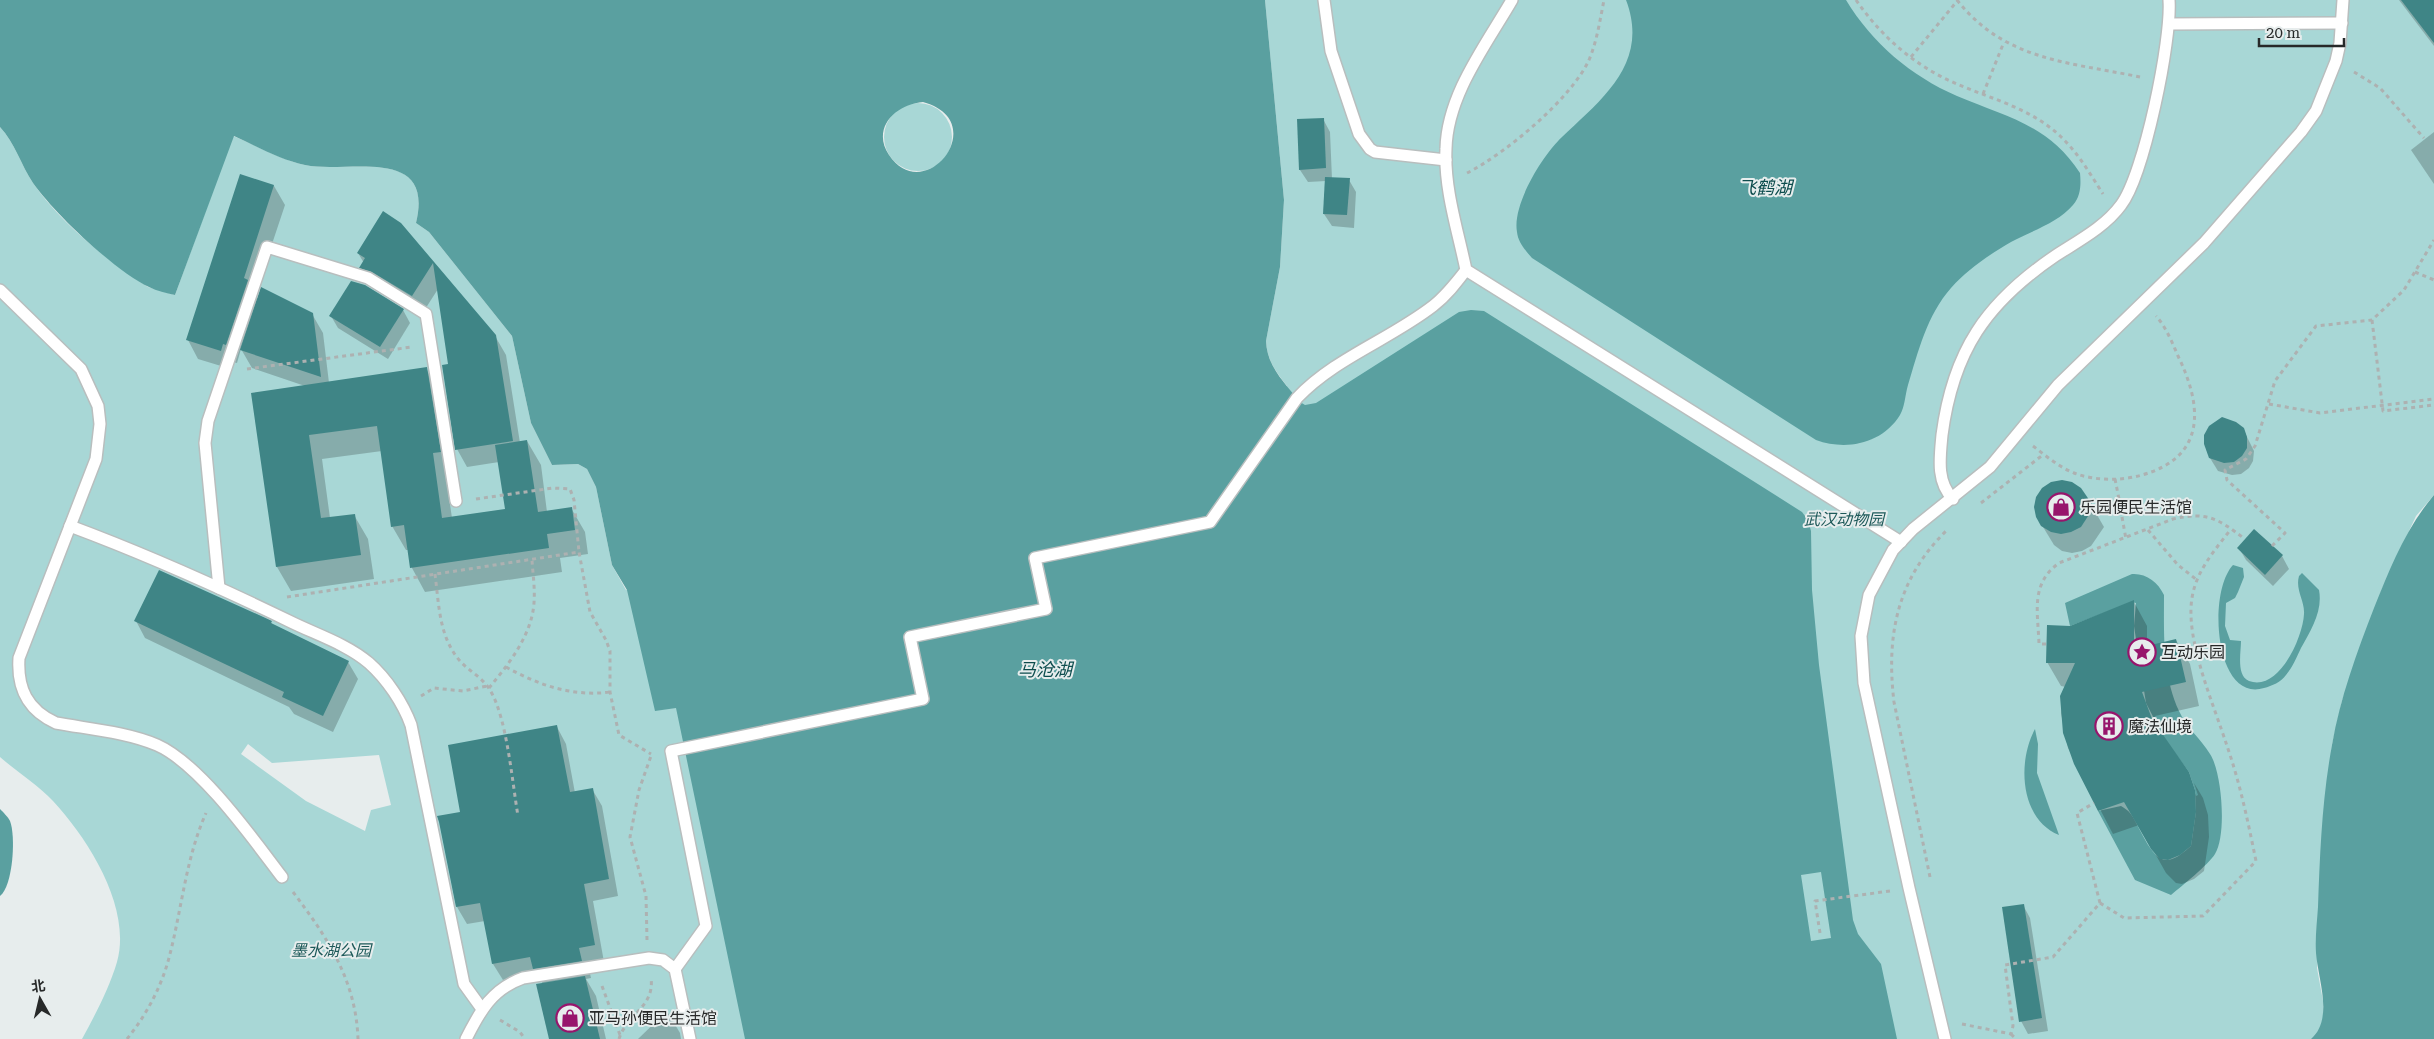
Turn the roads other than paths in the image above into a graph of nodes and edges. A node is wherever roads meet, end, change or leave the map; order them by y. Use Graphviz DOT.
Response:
graph roads {
  1 [pos="1324,0"];
  2 [pos="1512,0"];
  3 [pos="2169,0"];
  4 [pos="2343,0"];
  5 [pos="2342,23"];
  6 [pos="2170,24"];
  7 [pos="1446,160"];
  8 [pos="1466,270"];
  9 [pos="0,290"];
  10 [pos="1953,499"];
  11 [pos="456,501"];
  12 [pos="70,526"];
  13 [pos="1901,542"];
  14 [pos="219,588"];
  15 [pos="282,877"];
  16 [pos="675,969"];
  17 [pos="482,1009"];
  18 [pos="1943,1033"];
  19 [pos="466,1039"];
  20 [pos="690,1039"];
  1 -- 7 [label="lane"];
  2 -- 7 [label="lane"];
  3 -- 6 [label="lane"];
  4 -- 5 [label="lane"];
  5 -- 6 [label="lane"];
  5 -- 10 [label="lane"];
  6 -- 10 [label="lane"];
  7 -- 8 [label="lane"];
  8 -- 13 [label="lane"];
  8 -- 16 [label="lane"];
  9 -- 12 [label="lane"];
  10 -- 13 [label="lane"];
  11 -- 14 [label="lane"];
  12 -- 14 [label="lane"];
  12 -- 15 [label="lane"];
  13 -- 18 [label="lane"];
  14 -- 17 [label="lane"];
  16 -- 17 [label="lane"];
  16 -- 20 [label="lane"];
  17 -- 19 [label="lane"];
}
